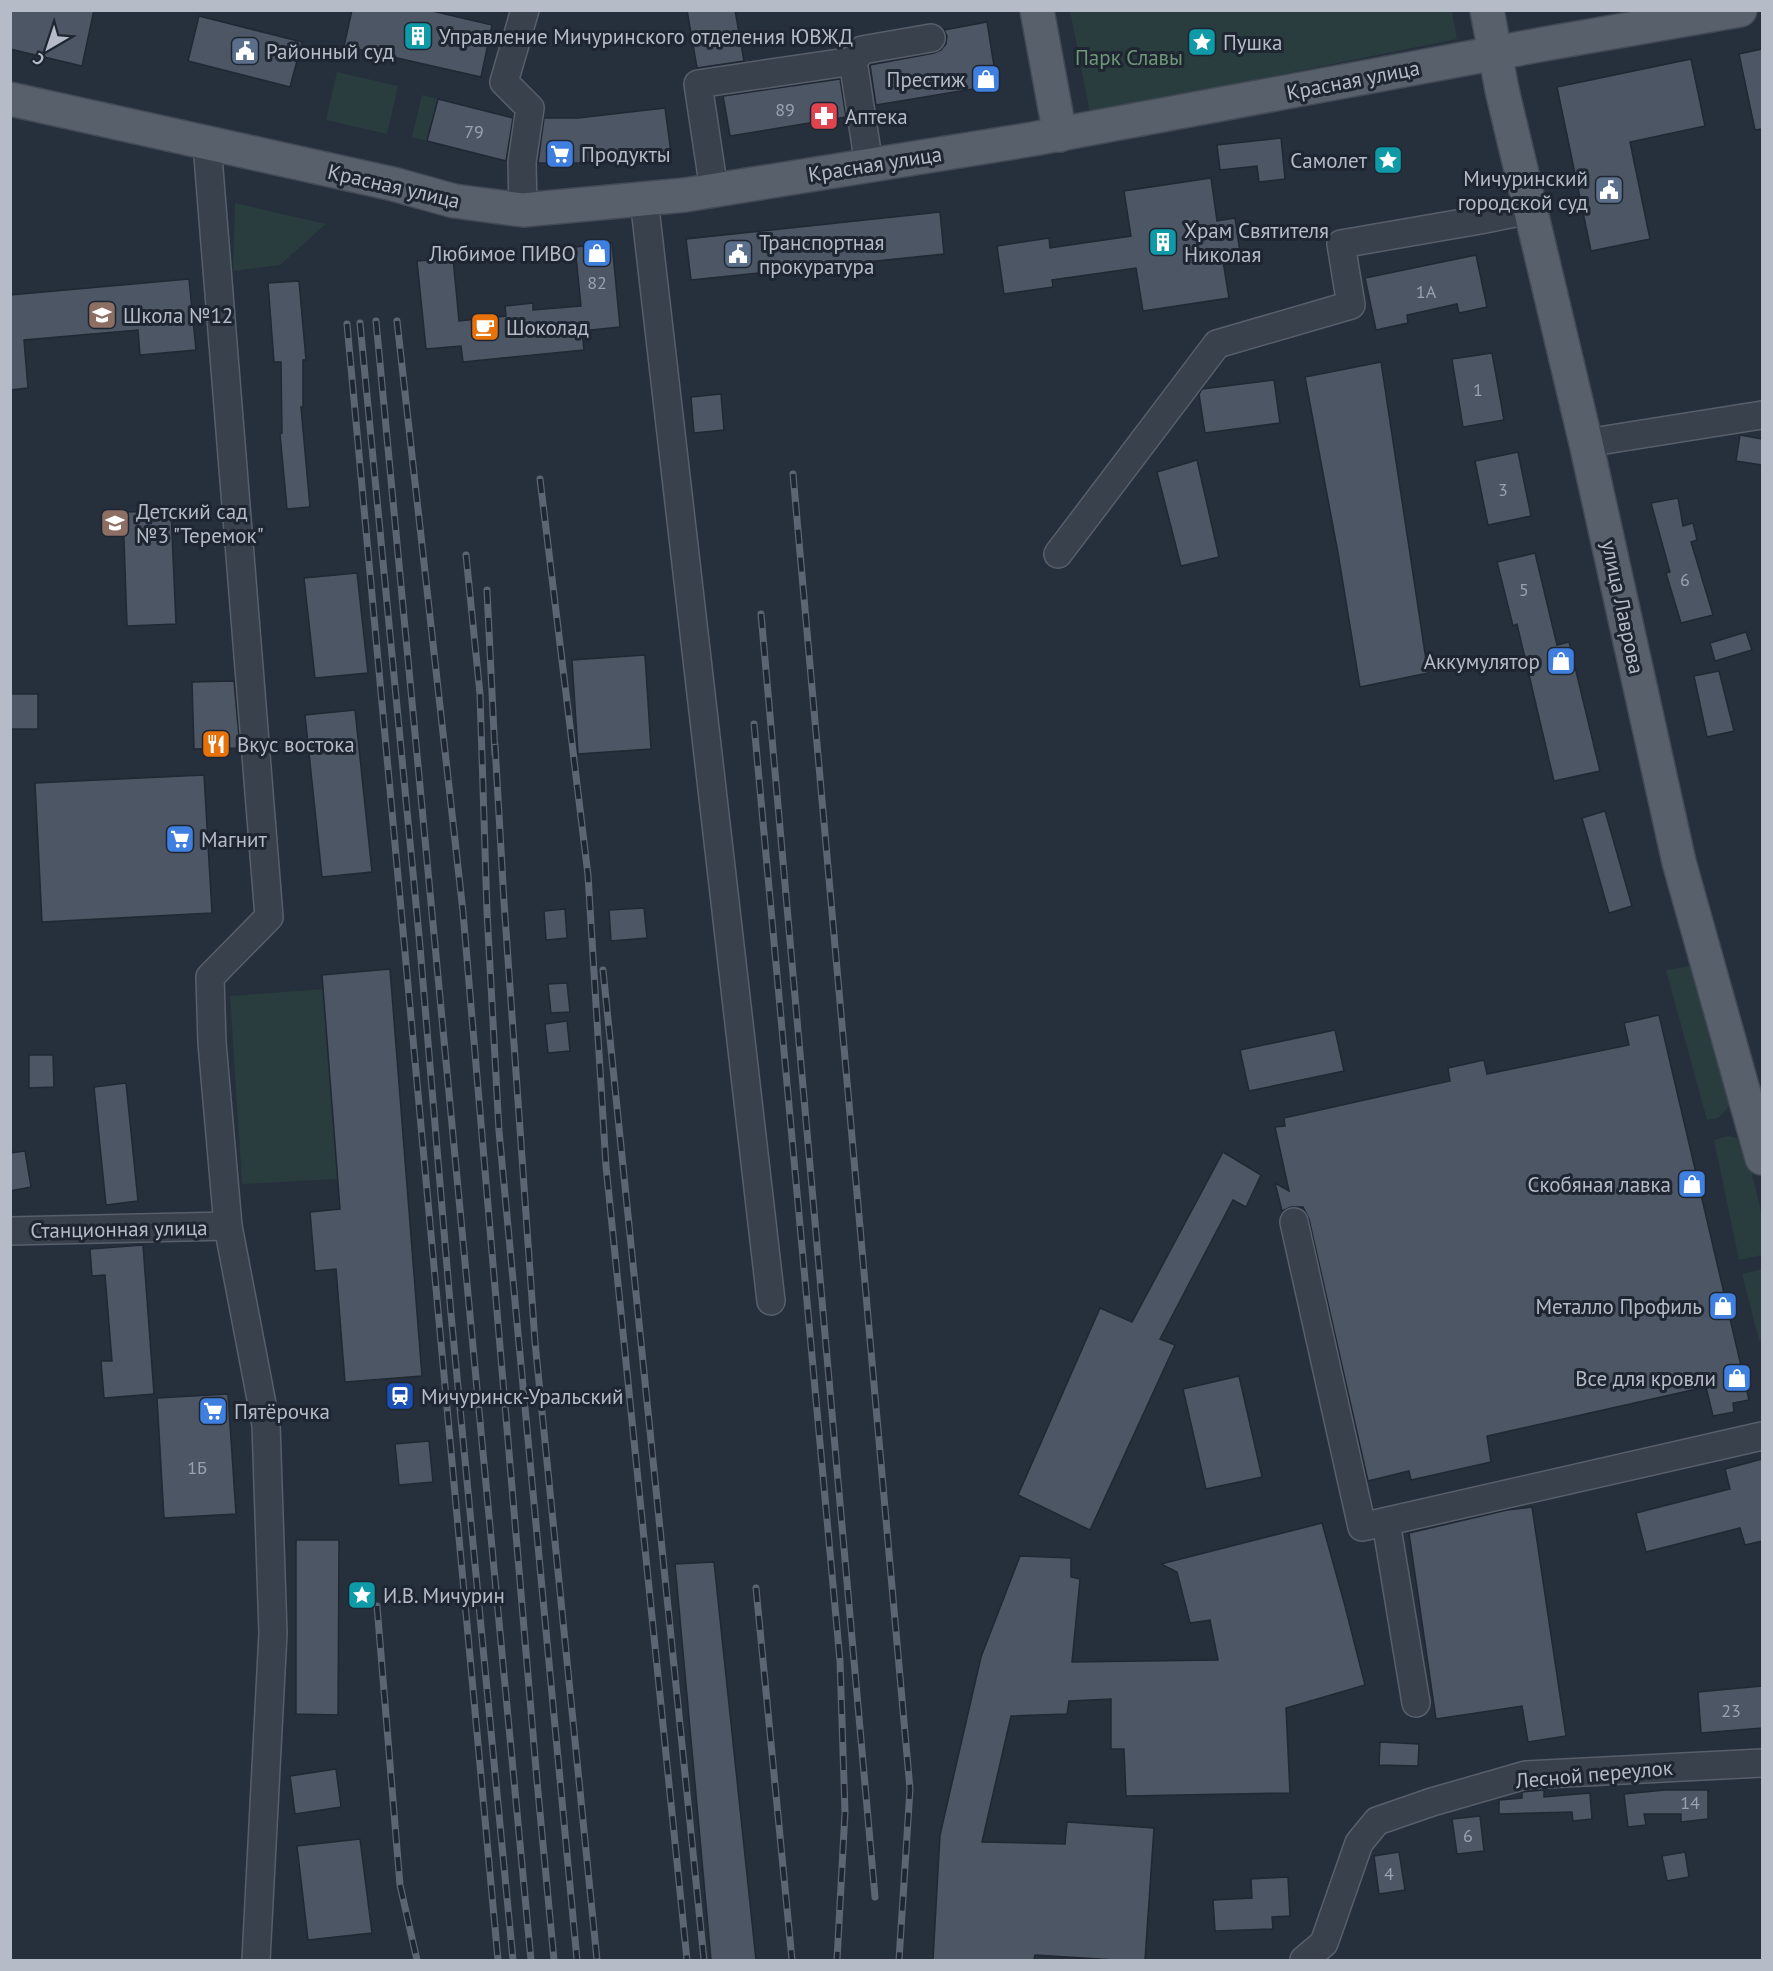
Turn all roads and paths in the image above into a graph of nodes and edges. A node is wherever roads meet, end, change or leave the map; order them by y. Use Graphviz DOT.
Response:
graph roads {
  1 [pos="525,10"];
  2 [pos="1037,10"];
  3 [pos="1487,10"];
  4 [pos="1740,10"];
  5 [pos="931,38"];
  6 [pos="1496,53"];
  7 [pos="853,61"];
  8 [pos="10,99"];
  9 [pos="1060,135"];
  10 [pos="207,144"];
  11 [pos="869,165"];
  12 [pos="714,190"];
  13 [pos="644,199"];
  14 [pos="523,210"];
  15 [pos="1529,210"];
  16 [pos="1762,415"];
  17 [pos="1586,443"];
  18 [pos="1058,554"];
  19 [pos="1762,1151"];
  20 [pos="1294,1222"];
  21 [pos="228,1226"];
  22 [pos="10,1231"];
  23 [pos="771,1301"];
  24 [pos="1762,1436"];
  25 [pos="1386,1522"];
  26 [pos="1416,1703"];
  27 [pos="1762,1763"];
  28 [pos="256,1960"];
  29 [pos="1304,1960"];
  1 -- 14 [label="street"];
  2 -- 9 [label="main road"];
  3 -- 6 [label="main road, улица Лаврова"];
  4 -- 6 [label="main road, Красная улица"];
  5 -- 7 [label="street"];
  6 -- 9 [label="main road, Красная улица"];
  6 -- 15 [label="main road, улица Лаврова"];
  7 -- 11 [label="street"];
  7 -- 12 [label="street"];
  8 -- 10 [label="main road, Красная улица"];
  9 -- 11 [label="main road, Красная улица"];
  10 -- 14 [label="main road, Красная улица"];
  10 -- 21 [label="street"];
  11 -- 12 [label="main road, Красная улица"];
  12 -- 13 [label="main road, Красная улица"];
  13 -- 14 [label="main road, Красная улица"];
  13 -- 23 [label="street"];
  15 -- 17 [label="main road, улица Лаврова"];
  15 -- 18 [label="street"];
  16 -- 17 [label="street"];
  17 -- 19 [label="main road, улица Лаврова"];
  20 -- 25 [label="street"];
  21 -- 22 [label="street, Станционная улица"];
  21 -- 28 [label="street"];
  24 -- 25 [label="street"];
  25 -- 26 [label="street"];
  27 -- 29 [label="street, Лесной переулок"];
}
